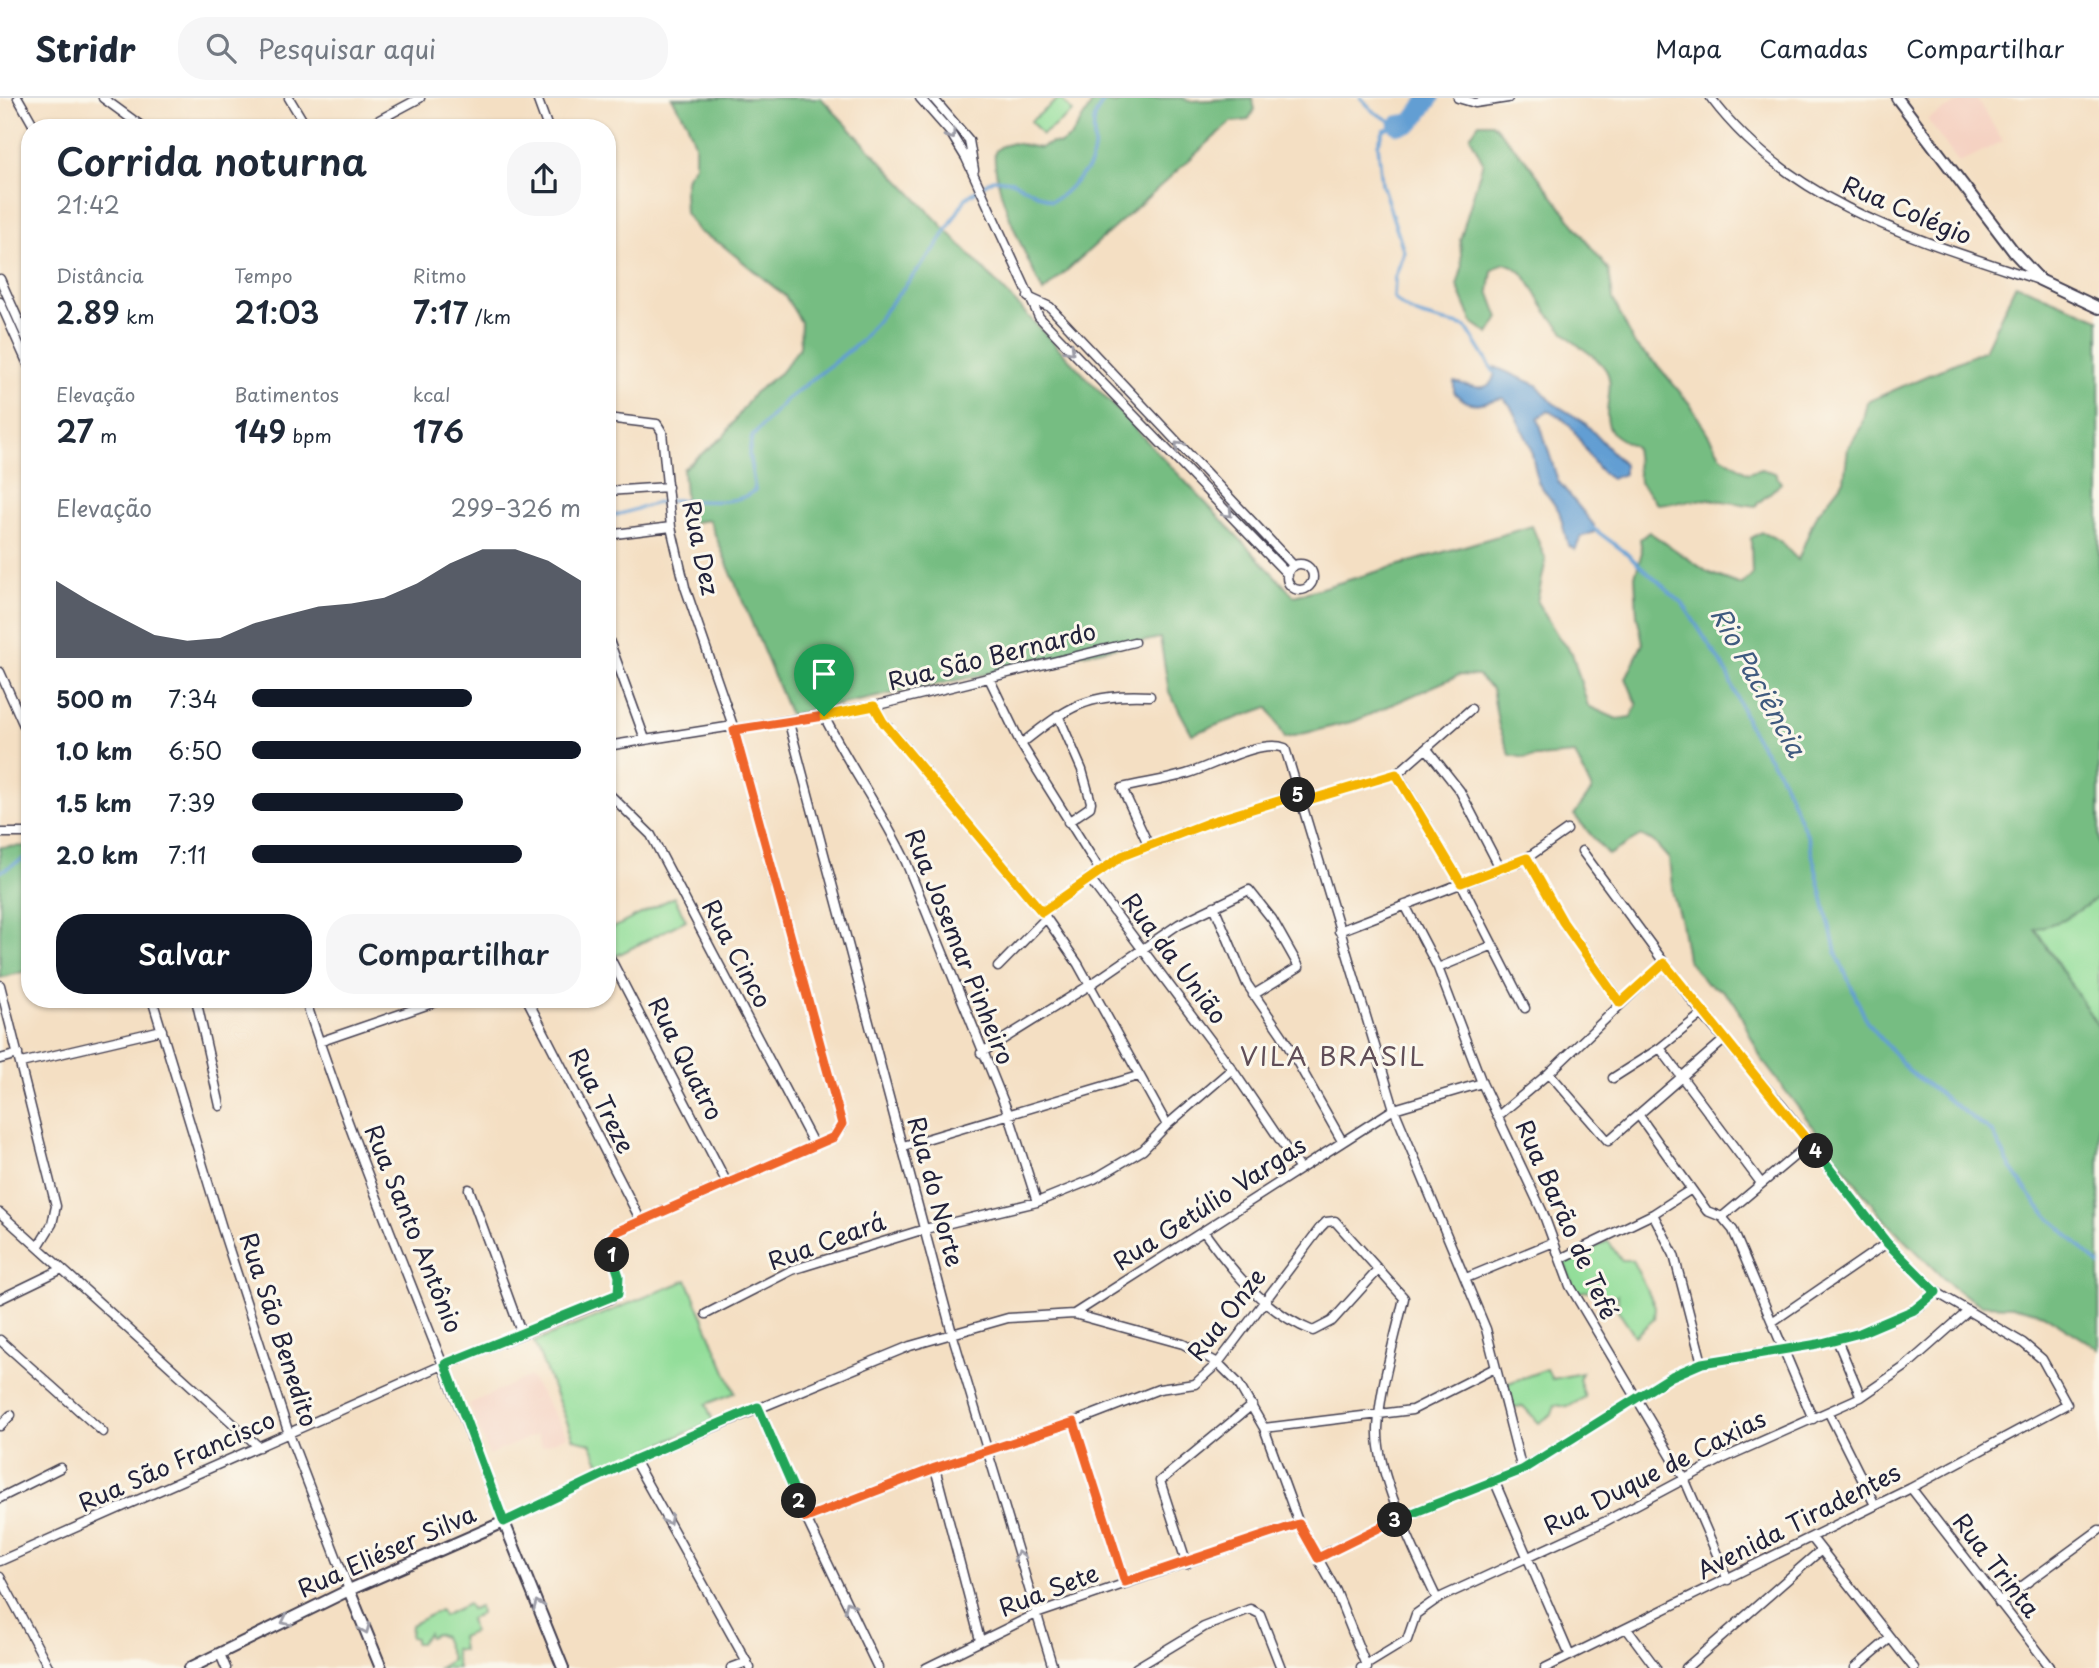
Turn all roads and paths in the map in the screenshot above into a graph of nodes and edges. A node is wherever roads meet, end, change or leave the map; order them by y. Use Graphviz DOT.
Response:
graph roads {
  1 [pos="18,98"];
  2 [pos="104,98"];
  3 [pos="289,98"];
  4 [pos="420,98"];
  5 [pos="537,98"];
  6 [pos="920,98"];
  7 [pos="933,98"];
  8 [pos="1458,98"];
  9 [pos="1508,98"];
  10 [pos="1711,98"];
  11 [pos="1897,98"];
  12 [pos="30,119"];
  13 [pos="129,119"];
  14 [pos="302,119"];
  15 [pos="381,119"];
  16 [pos="545,119"];
  17 [pos="974,177"];
  18 [pos="0,279"];
  19 [pos="2040,280"];
  20 [pos="1028,297"];
  21 [pos="0,302"];
  22 [pos="2099,308"];
  23 [pos="21,326"];
  24 [pos="21,345"];
  25 [pos="616,419"];
  26 [pos="616,491"];
  27 [pos="668,491"];
  28 [pos="671,527"];
  29 [pos="616,534"];
  30 [pos="1294,566"];
  31 [pos="1288,575"];
  32 [pos="1134,642"];
  33 [pos="616,660"];
  34 [pos="0,672"];
  35 [pos="989,678"];
  36 [pos="1150,696"];
  37 [pos="874,706"];
  38 [pos="1471,709"];
  39 [pos="1058,715"];
  40 [pos="824,716"];
  41 [pos="21,719"];
  42 [pos="789,723"];
  43 [pos="734,728"];
  44 [pos="645,739"];
  45 [pos="616,744"];
  46 [pos="1021,744"];
  47 [pos="1427,750"];
  48 [pos="1396,774"];
  49 [pos="1301,798"];
  50 [pos="616,801"];
  51 [pos="1068,822"];
  52 [pos="1567,830"];
  53 [pos="21,832"];
  54 [pos="0,833"];
  55 [pos="1148,844"];
  56 [pos="1582,851"];
  57 [pos="1527,858"];
  58 [pos="1500,868"];
  59 [pos="1099,869"];
  60 [pos="1089,878"];
  61 [pos="1461,883"];
  62 [pos="1405,905"];
  63 [pos="1214,906"];
  64 [pos="1044,915"];
  65 [pos="1339,931"];
  66 [pos="1491,946"];
  67 [pos="1142,948"];
  68 [pos="1664,963"];
  69 [pos="998,967"];
  70 [pos="1438,968"];
  71 [pos="616,969"];
  72 [pos="0,985"];
  73 [pos="1090,985"];
  74 [pos="1253,995"];
  75 [pos="1620,1003"];
  76 [pos="155,1008"];
  77 [pos="198,1008"];
  78 [pos="308,1008"];
  79 [pos="418,1008"];
  80 [pos="532,1008"];
  81 [pos="1525,1008"];
  82 [pos="1702,1014"];
  83 [pos="162,1030"];
  84 [pos="1724,1040"];
  85 [pos="319,1042"];
  86 [pos="1660,1048"];
  87 [pos="981,1053"];
  88 [pos="19,1058"];
  89 [pos="0,1059"];
  90 [pos="1232,1069"];
  91 [pos="1549,1073"];
  92 [pos="1138,1076"];
  93 [pos="1613,1078"];
  94 [pos="1684,1078"];
  95 [pos="1482,1083"];
  96 [pos="220,1106"];
  97 [pos="1394,1109"];
  98 [pos="1009,1115"];
  99 [pos="1498,1116"];
  100 [pos="1640,1117"];
  101 [pos="1167,1125"];
  102 [pos="1342,1141"];
  103 [pos="1810,1143"];
  104 [pos="814,1145"];
  105 [pos="904,1146"];
  106 [pos="1299,1168"];
  107 [pos="727,1183"];
  108 [pos="1761,1183"];
  109 [pos="468,1189"];
  110 [pos="1690,1189"];
  111 [pos="1037,1202"];
  112 [pos="0,1213"];
  113 [pos="1653,1214"];
  114 [pos="1722,1217"];
  115 [pos="641,1221"];
  116 [pos="925,1228"];
  117 [pos="1204,1232"];
  118 [pos="1554,1242"];
  119 [pos="1887,1243"];
  120 [pos="38,1247"];
  121 [pos="1560,1259"];
  122 [pos="62,1269"];
  123 [pos="1379,1269"];
  124 [pos="1466,1278"];
  125 [pos="1936,1292"];
  126 [pos="0,1299"];
  127 [pos="1263,1301"];
  128 [pos="1966,1312"];
  129 [pos="705,1314"];
  130 [pos="1074,1314"];
  131 [pos="1772,1322"];
  132 [pos="521,1332"];
  133 [pos="952,1333"];
  134 [pos="0,1340"];
  135 [pos="1837,1340"];
  136 [pos="1783,1350"];
  137 [pos="1219,1363"];
  138 [pos="1702,1363"];
  139 [pos="445,1364"];
  140 [pos="1495,1368"];
  141 [pos="1636,1396"];
  142 [pos="1861,1397"];
  143 [pos="1252,1405"];
  144 [pos="758,1407"];
  145 [pos="1829,1413"];
  146 [pos="1379,1414"];
  147 [pos="11,1415"];
  148 [pos="1813,1419"];
  149 [pos="1074,1422"];
  150 [pos="0,1426"];
  151 [pos="1264,1428"];
  152 [pos="103,1432"];
  153 [pos="289,1434"];
  154 [pos="259,1447"];
  155 [pos="988,1450"];
  156 [pos="634,1460"];
  157 [pos="60,1468"];
  158 [pos="935,1468"];
  159 [pos="1522,1470"];
  160 [pos="1684,1478"];
  161 [pos="1494,1480"];
  162 [pos="1912,1488"];
  163 [pos="0,1498"];
  164 [pos="1875,1505"];
  165 [pos="1402,1517"];
  166 [pos="806,1518"];
  167 [pos="504,1522"];
  168 [pos="1299,1524"];
  169 [pos="2099,1530"];
  170 [pos="1812,1538"];
  171 [pos="1821,1550"];
  172 [pos="1318,1558"];
  173 [pos="1529,1558"];
  174 [pos="0,1561"];
  175 [pos="1187,1564"];
  176 [pos="0,1577"];
  177 [pos="1728,1580"];
  178 [pos="1125,1582"];
  179 [pos="349,1590"];
  180 [pos="1437,1599"];
  181 [pos="2000,1603"];
  182 [pos="1036,1614"];
  183 [pos="1627,1629"];
  184 [pos="1890,1639"];
  185 [pos="980,1640"];
  186 [pos="220,1654"];
  187 [pos="1570,1656"];
  188 [pos="749,1665"];
  189 [pos="938,1665"];
  190 [pos="1364,1667"];
  191 [pos="49,1668"];
  192 [pos="190,1668"];
  193 [pos="226,1668"];
  194 [pos="381,1668"];
  195 [pos="564,1668"];
  196 [pos="731,1668"];
  197 [pos="878,1668"];
  198 [pos="926,1668"];
  199 [pos="1053,1668"];
  200 [pos="1136,1668"];
  201 [pos="1281,1668"];
  202 [pos="1545,1668"];
  203 [pos="1656,1668"];
  204 [pos="1686,1668"];
  205 [pos="1855,1668"];
  206 [pos="1914,1668"];
  207 [pos="2051,1668"];
  1 -- 12 [label="street"];
  2 -- 13 [label="street"];
  3 -- 14 [label="street"];
  4 -- 15 [label="street"];
  5 -- 16 [label="street"];
  6 -- 17 [label="street, one-way"];
  7 -- 17 [label="street"];
  8 -- 9 [label="street"];
  10 -- 19 [label="street, Rua Colégio"];
  11 -- 19 [label="street"];
  17 -- 20 [label="street"];
  18 -- 23 [label="street"];
  19 -- 22 [label="street"];
  30 -- 20 [label="street, one-way"];
  20 -- 31 [label="street, one-way"];
  21 -- 24 [label="street"];
  25 -- 27 [label="street, Rua Dez"];
  26 -- 27 [label="street"];
  27 -- 28 [label="street, Rua Dez"];
  28 -- 29 [label="street"];
  28 -- 43 [label="street, Rua Dez"];
  30 -- 31 [label="street"];
  30 -- 31 [label="street"];
  32 -- 35 [label="street, Rua São Bernardo"];
  33 -- 44 [label="street"];
  34 -- 41 [label="street"];
  35 -- 37 [label="street, Rua São Bernardo"];
  35 -- 46 [label="street"];
  36 -- 39 [label="street"];
  37 -- 40 [label="street, Rua São Bernardo"];
  37 -- 64 [label="street"];
  38 -- 47 [label="street"];
  39 -- 46 [label="street"];
  39 -- 51 [label="street"];
  40 -- 42 [label="street, Rua São Bernardo"];
  40 -- 87 [label="street, Rua Josemar Pinheiro"];
  42 -- 43 [label="street, Rua São Bernardo"];
  42 -- 105 [label="street, Rua do Norte"];
  43 -- 44 [label="street, Rua São Bernardo"];
  43 -- 104 [label="street, Rua Dez"];
  44 -- 45 [label="street, Rua São Bernardo"];
  46 -- 51 [label="street"];
  47 -- 48 [label="street"];
  47 -- 58 [label="street"];
  48 -- 49 [label="street"];
  48 -- 61 [label="street"];
  49 -- 55 [label="street"];
  49 -- 55 [label="street"];
  49 -- 65 [label="street"];
  50 -- 104 [label="street, Rua Cinco"];
  51 -- 59 [label="street"];
  52 -- 57 [label="street"];
  53 -- 54 [label="street"];
  55 -- 59 [label="street"];
  56 -- 68 [label="street"];
  57 -- 58 [label="street"];
  57 -- 75 [label="street"];
  58 -- 61 [label="street"];
  59 -- 60 [label="street"];
  60 -- 64 [label="street"];
  60 -- 67 [label="street, Rua da União"];
  61 -- 62 [label="street"];
  61 -- 66 [label="street"];
  62 -- 65 [label="street"];
  62 -- 70 [label="street, Rua Barão de Tefé"];
  63 -- 67 [label="street"];
  63 -- 74 [label="street"];
  63 -- 74 [label="street"];
  64 -- 69 [label="street"];
  64 -- 73 [label="street"];
  65 -- 97 [label="street"];
  66 -- 70 [label="street"];
  66 -- 81 [label="street"];
  67 -- 73 [label="street"];
  67 -- 90 [label="street, Rua da União"];
  68 -- 75 [label="street"];
  68 -- 82 [label="street"];
  70 -- 95 [label="street, Rua Barão de Tefé"];
  71 -- 107 [label="street, Rua Quatro"];
  72 -- 88 [label="street"];
  73 -- 87 [label="street"];
  73 -- 92 [label="street"];
  74 -- 102 [label="street"];
  75 -- 91 [label="street"];
  76 -- 83 [label="street, Rua São Benedito"];
  77 -- 96 [label="street"];
  78 -- 85 [label="street, Rua Santo Antônio"];
  79 -- 85 [label="street"];
  80 -- 115 [label="street, Rua Treze"];
  82 -- 84 [label="street"];
  82 -- 86 [label="street"];
  83 -- 88 [label="street"];
  83 -- 153 [label="street, Rua São Benedito"];
  84 -- 94 [label="street"];
  84 -- 103 [label="street"];
  85 -- 139 [label="street, Rua Santo Antônio"];
  86 -- 93 [label="street"];
  86 -- 94 [label="street"];
  87 -- 98 [label="street, Rua Josemar Pinheiro"];
  88 -- 89 [label="street"];
  88 -- 120 [label="street"];
  90 -- 101 [label="street, Rua Ceará"];
  90 -- 106 [label="street, Rua da União"];
  91 -- 99 [label="street"];
  91 -- 100 [label="street"];
  92 -- 98 [label="street"];
  92 -- 101 [label="street"];
  94 -- 100 [label="street"];
  94 -- 108 [label="street"];
  95 -- 97 [label="street, Rua Getúlio Vargas"];
  95 -- 99 [label="street, Rua Barão de Tefé"];
  97 -- 102 [label="street, Rua Getúlio Vargas"];
  97 -- 124 [label="street"];
  98 -- 105 [label="street"];
  98 -- 111 [label="street, Rua Josemar Pinheiro"];
  99 -- 118 [label="street, Rua Barão de Tefé"];
  100 -- 110 [label="street"];
  101 -- 111 [label="street, Rua Ceará"];
  102 -- 106 [label="street, Rua Getúlio Vargas"];
  103 -- 108 [label="street"];
  103 -- 119 [label="street"];
  104 -- 107 [label="street"];
  105 -- 116 [label="street, Rua do Norte"];
  106 -- 117 [label="street, Rua Getúlio Vargas"];
  107 -- 115 [label="street"];
  108 -- 114 [label="street"];
  109 -- 132 [label="street"];
  110 -- 113 [label="street"];
  110 -- 114 [label="street"];
  111 -- 116 [label="street, Rua Ceará"];
  112 -- 120 [label="street"];
  113 -- 121 [label="street"];
  113 -- 138 [label="street"];
  114 -- 131 [label="street"];
  115 -- 132 [label="street, Rua São Francisco"];
  116 -- 129 [label="street, Rua Ceará"];
  116 -- 133 [label="street, Rua do Norte"];
  117 -- 127 [label="street"];
  117 -- 130 [label="street, Rua Getúlio Vargas"];
  118 -- 121 [label="street, Rua Barão de Tefé"];
  118 -- 124 [label="street"];
  119 -- 125 [label="street"];
  119 -- 131 [label="street"];
  120 -- 122 [label="street"];
  121 -- 141 [label="street, Rua Barão de Tefé"];
  122 -- 126 [label="street"];
  122 -- 154 [label="street"];
  123 -- 127 [label="street"];
  123 -- 127 [label="street, Rua Onze"];
  123 -- 146 [label="street"];
  124 -- 140 [label="street"];
  125 -- 128 [label="street"];
  125 -- 135 [label="street"];
  127 -- 137 [label="street, Rua Onze"];
  128 -- 142 [label="street, Rua Duque de Caxias"];
  128 -- 162 [label="street, Avenida Tiradentes"];
  130 -- 133 [label="street, Rua Getúlio Vargas"];
  130 -- 137 [label="street"];
  131 -- 136 [label="street"];
  132 -- 139 [label="street, Rua São Francisco"];
  133 -- 144 [label="street, Rua Eliéser Silva"];
  133 -- 155 [label="street, Rua do Norte"];
  134 -- 152 [label="street"];
  135 -- 136 [label="street"];
  135 -- 142 [label="street"];
  136 -- 138 [label="street"];
  136 -- 148 [label="street"];
  137 -- 143 [label="street"];
  137 -- 149 [label="street, Rua Onze"];
  138 -- 141 [label="street"];
  139 -- 153 [label="street, Rua São Francisco"];
  139 -- 167 [label="street, Rua Santo Antônio"];
  140 -- 146 [label="street"];
  140 -- 159 [label="street"];
  141 -- 159 [label="street"];
  141 -- 160 [label="street, Rua Barão de Tefé"];
  142 -- 145 [label="street, Rua Duque de Caxias"];
  143 -- 151 [label="street"];
  143 -- 175 [label="street"];
  144 -- 156 [label="street, Rua Eliéser Silva"];
  144 -- 166 [label="street"];
  145 -- 148 [label="street, Rua Duque de Caxias"];
  145 -- 164 [label="street"];
  146 -- 151 [label="street"];
  146 -- 165 [label="street"];
  147 -- 150 [label="street"];
  148 -- 160 [label="street, Rua Duque de Caxias"];
  149 -- 155 [label="street, Rua Onze"];
  149 -- 178 [label="street"];
  151 -- 168 [label="street"];
  153 -- 154 [label="street, Rua São Francisco"];
  153 -- 179 [label="street, Rua São Benedito"];
  154 -- 174 [label="street, Rua São Francisco"];
  155 -- 158 [label="street, Rua Onze"];
  182 -- 155 [label="street, Rua do Norte, one-way"];
  156 -- 167 [label="street, Rua Eliéser Silva"];
  156 -- 188 [label="street, one-way"];
  157 -- 163 [label="street"];
  158 -- 166 [label="street, Rua Onze"];
  158 -- 185 [label="street"];
  159 -- 161 [label="street"];
  160 -- 173 [label="street, Rua Duque de Caxias"];
  160 -- 177 [label="street, Rua Barão de Tefé"];
  161 -- 165 [label="street"];
  161 -- 173 [label="street"];
  162 -- 164 [label="street, Avenida Tiradentes"];
  162 -- 181 [label="street, Rua Trinta"];
  164 -- 170 [label="street, Avenida Tiradentes"];
  165 -- 172 [label="street"];
  165 -- 180 [label="street"];
  197 -- 166 [label="street, one-way"];
  167 -- 179 [label="street, Rua Eliéser Silva"];
  195 -- 167 [label="street, Rua Santo Antônio, one-way"];
  168 -- 172 [label="street"];
  168 -- 175 [label="street, Rua Sete"];
  169 -- 181 [label="street"];
  170 -- 171 [label="street"];
  170 -- 177 [label="street, Avenida Tiradentes"];
  171 -- 184 [label="street"];
  171 -- 204 [label="street"];
  172 -- 190 [label="street"];
  173 -- 180 [label="street, Rua Duque de Caxias"];
  173 -- 187 [label="street"];
  175 -- 178 [label="street, Rua Sete"];
  176 -- 191 [label="street"];
  177 -- 183 [label="street, Avenida Tiradentes"];
  178 -- 182 [label="street, Rua Sete"];
  179 -- 186 [label="street, Rua Eliéser Silva, one-way"];
  179 -- 194 [label="street, Rua São Benedito, one-way"];
  180 -- 190 [label="street, Rua Duque de Caxias"];
  181 -- 207 [label="street, Rua Trinta"];
  182 -- 185 [label="street, Rua Sete"];
  182 -- 199 [label="street, Rua do Norte"];
  183 -- 187 [label="street, Avenida Tiradentes"];
  183 -- 203 [label="street"];
  184 -- 205 [label="street"];
  184 -- 206 [label="street"];
  185 -- 189 [label="street, Rua Sete"];
  186 -- 192 [label="street, Rua Eliéser Silva"];
  186 -- 193 [label="street"];
  187 -- 202 [label="street, Avenida Tiradentes"];
  188 -- 196 [label="street"];
  189 -- 198 [label="street, Rua Sete"];
  200 -- 201 [label="street"];
}
